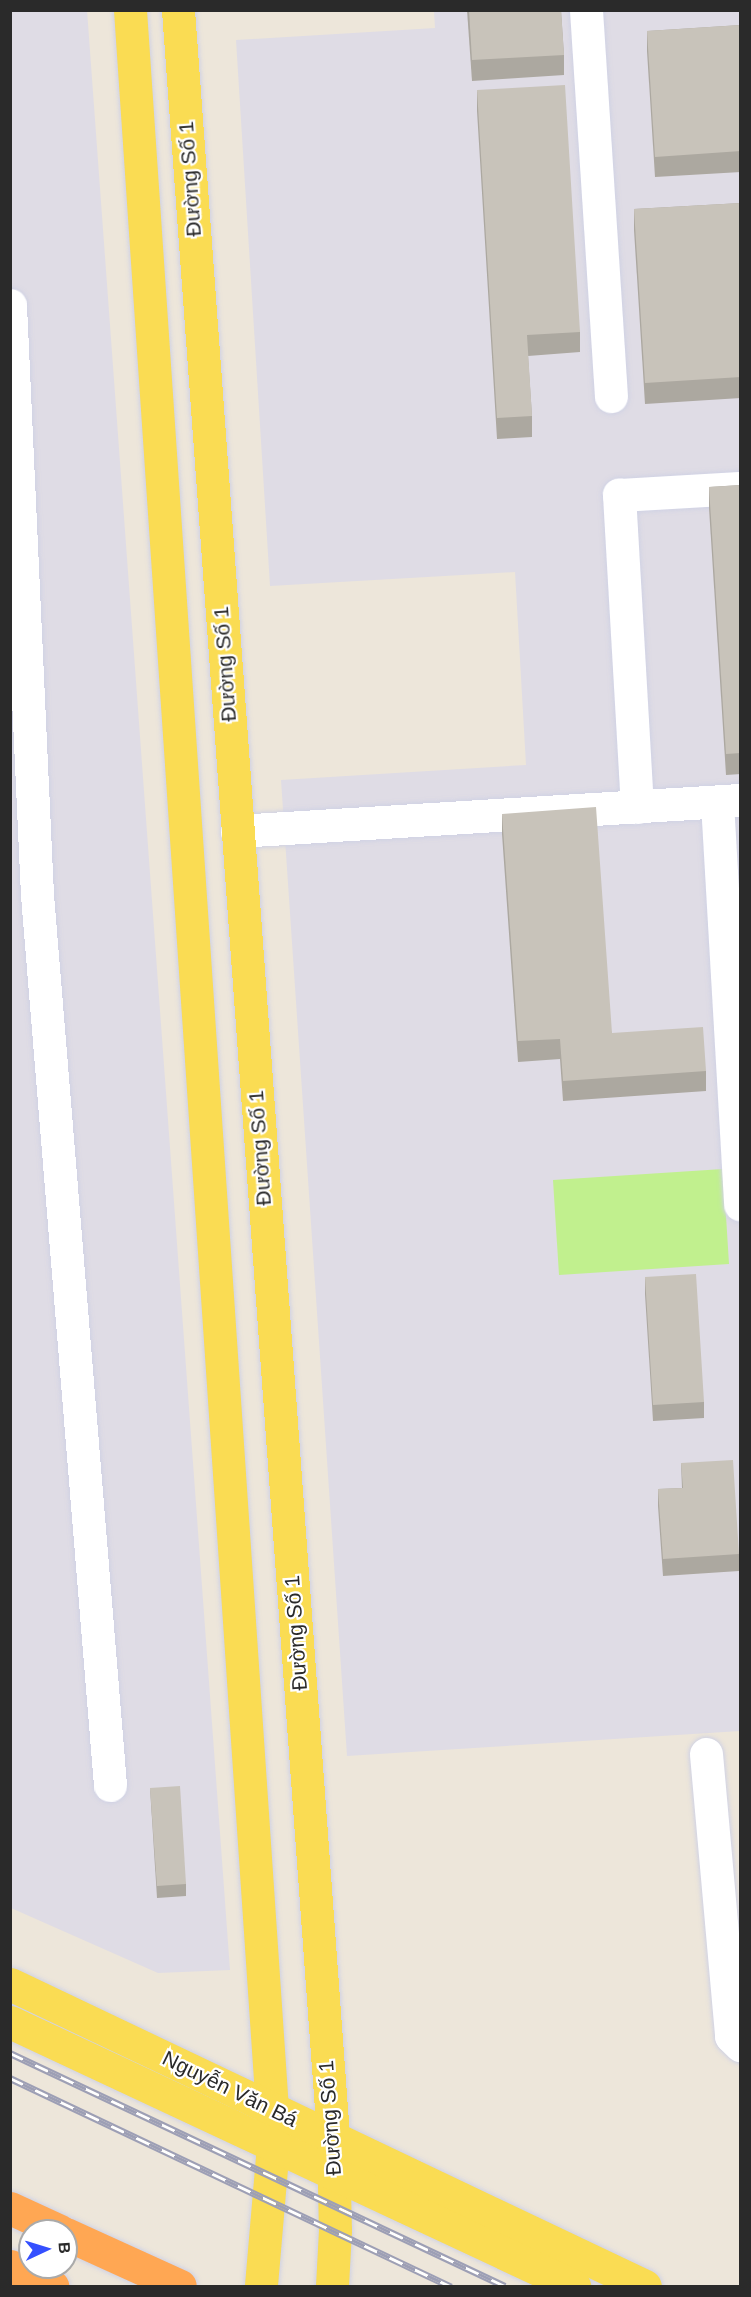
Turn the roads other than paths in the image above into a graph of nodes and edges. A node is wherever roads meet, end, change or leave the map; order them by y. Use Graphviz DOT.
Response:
graph roads {
  1 [pos="130,10"];
  2 [pos="178,10"];
  3 [pos="586,10"];
  4 [pos="10,305"];
  5 [pos="610,396"];
  6 [pos="741,488"];
  7 [pos="729,801"];
  8 [pos="636,807"];
  9 [pos="237,831"];
  10 [pos="24,895"];
  11 [pos="741,1204"];
  12 [pos="705,1754"];
  13 [pos="110,1785"];
  14 [pos="10,1984"];
  15 [pos="10,2022"];
  16 [pos="741,2045"];
  17 [pos="272,2109"];
  18 [pos="333,2138"];
  19 [pos="273,2145"];
  20 [pos="334,2173"];
  21 [pos="10,2208"];
  22 [pos="34,2219"];
  23 [pos="78,2239"];
  24 [pos="10,2266"];
  25 [pos="52,2286"];
  26 [pos="180,2286"];
  27 [pos="261,2286"];
  28 [pos="332,2286"];
  29 [pos="574,2286"];
  30 [pos="645,2286"];
  1 -- 17 [label="main road"];
  2 -- 9 [label="main road, Đường Số 1"];
  3 -- 5 [label="lane"];
  4 -- 10 [label="lane"];
  6 -- 8 [label="lane"];
  7 -- 8 [label="lane"];
  7 -- 11 [label="lane"];
  8 -- 9 [label="lane"];
  9 -- 18 [label="main road, Đường Số 1"];
  10 -- 13 [label="lane"];
  12 -- 16 [label="lane"];
  14 -- 17 [label="main road, Nguyễn Văn Bá"];
  15 -- 19 [label="main road, Nguyễn Văn Bá"];
  17 -- 18 [label="main road, Nguyễn Văn Bá"];
  17 -- 19 [label="main road"];
  18 -- 20 [label="main road, Đường Số 1"];
  18 -- 30 [label="main road, Nguyễn Văn Bá"];
  19 -- 20 [label="main road, Nguyễn Văn Bá"];
  19 -- 27 [label="main road"];
  20 -- 28 [label="main road, Đường Số 1"];
  20 -- 29 [label="main road, Nguyễn Văn Bá"];
  21 -- 22 [label="highway"];
  23 -- 26 [label="highway"];
  24 -- 25 [label="highway"];
}
